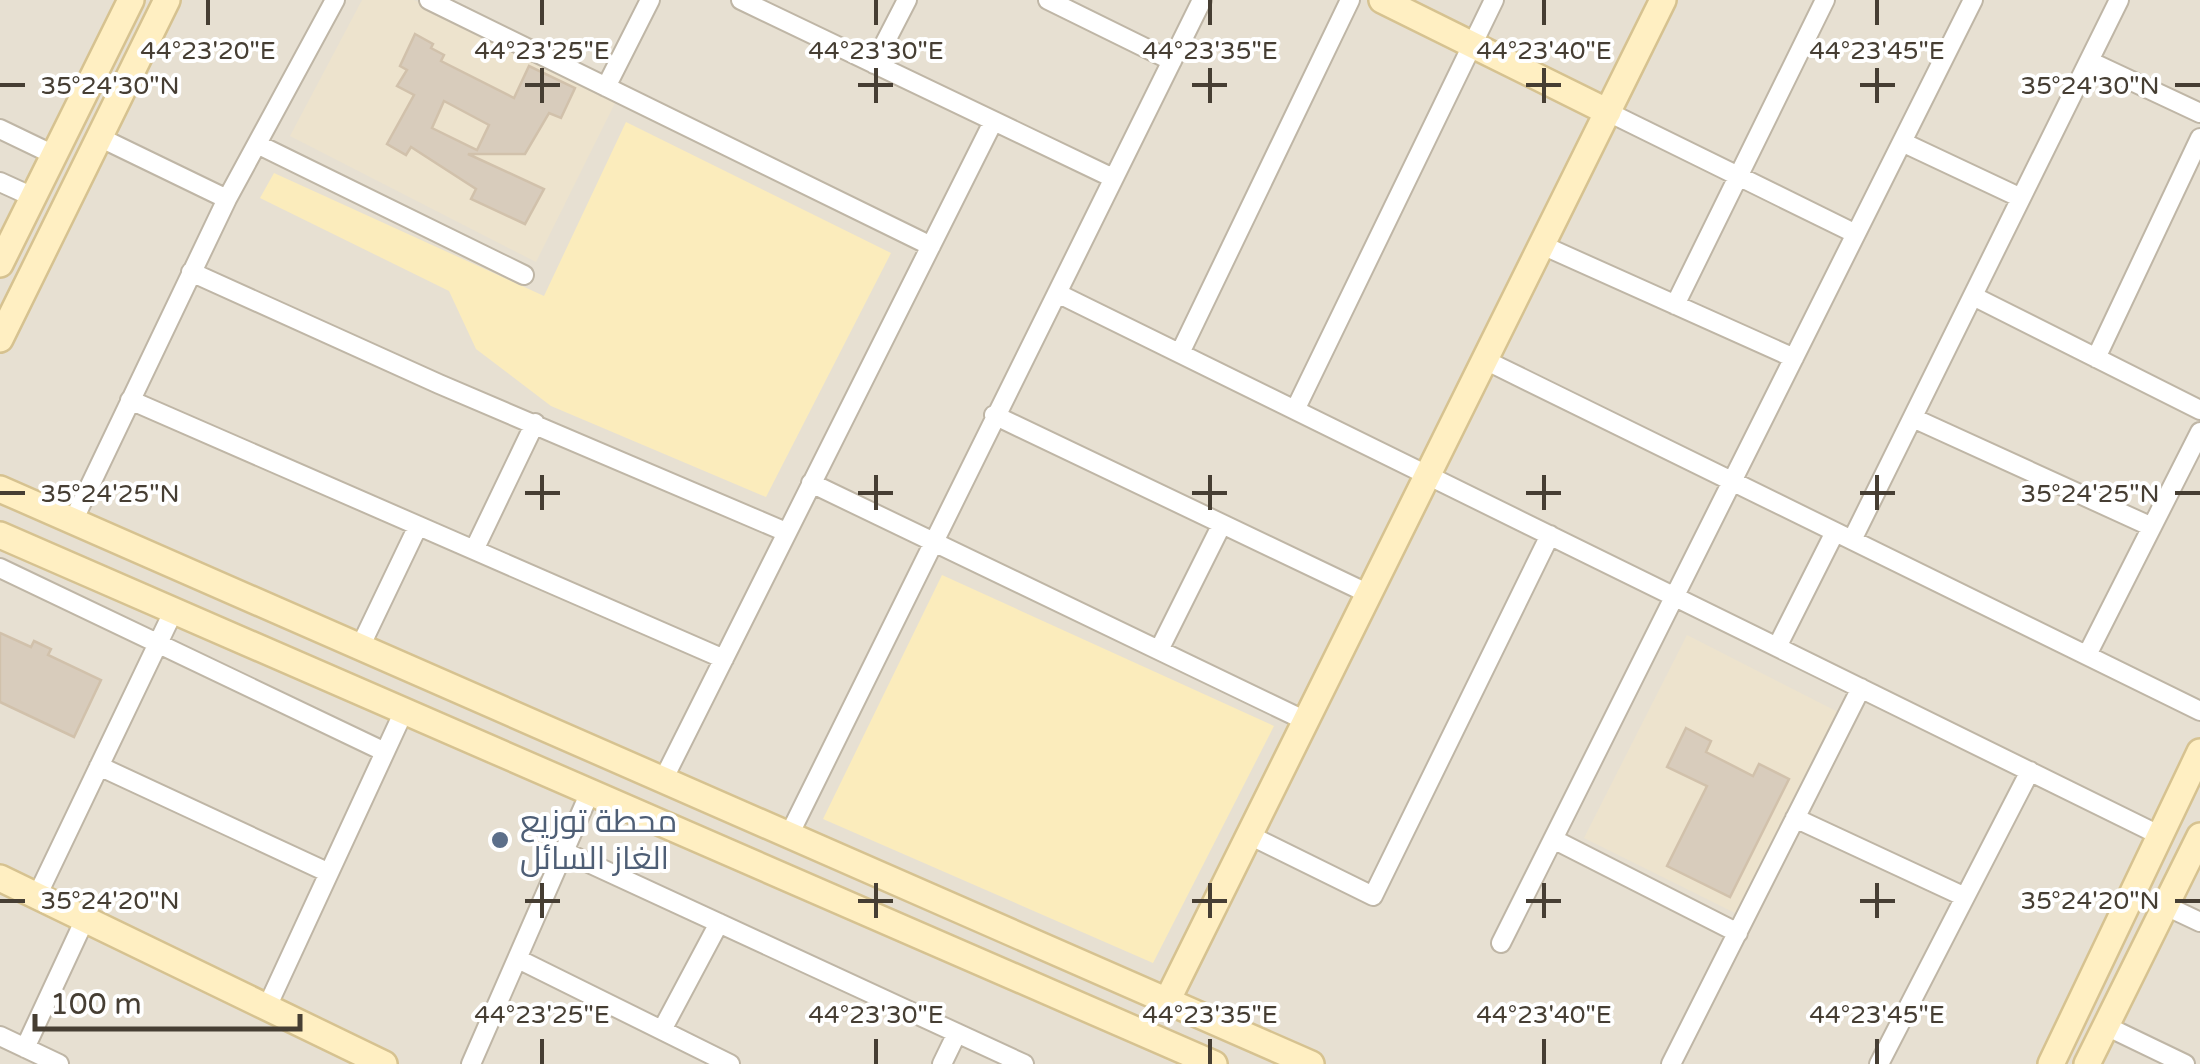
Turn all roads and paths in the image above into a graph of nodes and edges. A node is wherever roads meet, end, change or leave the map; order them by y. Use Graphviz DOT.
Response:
graph roads {
  1 [pos="131,0"];
  2 [pos="168,0"];
  3 [pos="335,0"];
  4 [pos="429,0"];
  5 [pos="650,0"];
  6 [pos="741,0"];
  7 [pos="907,0"];
  8 [pos="1048,0"];
  9 [pos="1202,0"];
  10 [pos="1350,0"];
  11 [pos="1382,0"];
  12 [pos="1494,0"];
  13 [pos="1663,0"];
  14 [pos="1825,0"];
  15 [pos="2119,0"];
  16 [pos="1969,1"];
  17 [pos="1473,45"];
  18 [pos="1172,61"];
  19 [pos="2089,61"];
  20 [pos="874,64"];
  21 [pos="606,87"];
  22 [pos="1608,112"];
  23 [pos="2200,114"];
  24 [pos="993,122"];
  25 [pos="0,129"];
  26 [pos="100,137"];
  27 [pos="2200,138"];
  28 [pos="1902,142"];
  29 [pos="257,144"];
  30 [pos="54,155"];
  31 [pos="1738,176"];
  32 [pos="1113,178"];
  33 [pos="0,182"];
  34 [pos="33,198"];
  35 [pos="227,198"];
  36 [pos="2022,198"];
  37 [pos="1856,234"];
  38 [pos="1542,245"];
  39 [pos="931,246"];
  40 [pos="0,264"];
  41 [pos="191,272"];
  42 [pos="524,275"];
  43 [pos="1057,293"];
  44 [pos="1973,296"];
  45 [pos="1675,304"];
  46 [pos="0,339"];
  47 [pos="1180,353"];
  48 [pos="1794,358"];
  49 [pos="2096,358"];
  50 [pos="1485,360"];
  51 [pos="130,400"];
  52 [pos="1294,410"];
  53 [pos="2200,410"];
  54 [pos="994,415"];
  55 [pos="1913,418"];
  56 [pos="536,423"];
  57 [pos="2200,432"];
  58 [pos="1428,475"];
  59 [pos="1732,481"];
  60 [pos="811,483"];
  61 [pos="0,490"];
  62 [pos="73,521"];
  63 [pos="1222,524"];
  64 [pos="418,526"];
  65 [pos="2152,527"];
  66 [pos="786,532"];
  67 [pos="0,535"];
  68 [pos="1550,535"];
  69 [pos="1844,536"];
  70 [pos="932,542"];
  71 [pos="474,550"];
  72 [pos="0,568"];
  73 [pos="1369,594"];
  74 [pos="1674,596"];
  75 [pos="174,610"];
  76 [pos="158,644"];
  77 [pos="1777,646"];
  78 [pos="360,647"];
  79 [pos="1160,648"];
  80 [pos="2086,655"];
  81 [pos="724,659"];
  82 [pos="1861,688"];
  83 [pos="404,711"];
  84 [pos="2200,711"];
  85 [pos="1306,720"];
  86 [pos="385,752"];
  87 [pos="2200,752"];
  88 [pos="99,766"];
  89 [pos="2030,771"];
  90 [pos="663,780"];
  91 [pos="590,792"];
  92 [pos="1796,818"];
  93 [pos="790,833"];
  94 [pos="2158,834"];
  95 [pos="1249,835"];
  96 [pos="2200,836"];
  97 [pos="1554,838"];
  98 [pos="564,852"];
  99 [pos="327,872"];
  100 [pos="0,878"];
  101 [pos="37,896"];
  102 [pos="1965,897"];
  103 [pos="2166,906"];
  104 [pos="85,919"];
  105 [pos="2200,922"];
  106 [pos="719,923"];
  107 [pos="1738,932"];
  108 [pos="1501,944"];
  109 [pos="1059,953"];
  110 [pos="518,959"];
  111 [pos="1042,989"];
  112 [pos="1167,1001"];
  113 [pos="267,1007"];
  114 [pos="2106,1026"];
  115 [pos="662,1030"];
  116 [pos="957,1033"];
  117 [pos="0,1036"];
  118 [pos="25,1048"];
  119 [pos="373,1062"];
  120 [pos="59,1064"];
  121 [pos="471,1064"];
  122 [pos="730,1064"];
  123 [pos="942,1064"];
  124 [pos="1024,1064"];
  125 [pos="1214,1064"];
  126 [pos="1311,1064"];
  127 [pos="1672,1064"];
  128 [pos="1879,1064"];
  129 [pos="2050,1064"];
  130 [pos="2088,1064"];
  131 [pos="2185,1064"];
  1 -- 30 [label="main road"];
  2 -- 26 [label="main road"];
  3 -- 29 [label="street"];
  4 -- 21 [label="street"];
  5 -- 21 [label="street"];
  6 -- 20 [label="street"];
  7 -- 20 [label="street"];
  8 -- 18 [label="street"];
  9 -- 18 [label="street"];
  10 -- 47 [label="street"];
  11 -- 17 [label="main road"];
  12 -- 17 [label="street"];
  13 -- 22 [label="main road"];
  14 -- 31 [label="street"];
  15 -- 19 [label="street"];
  16 -- 28 [label="street"];
  17 -- 22 [label="main road"];
  17 -- 52 [label="street"];
  18 -- 32 [label="street"];
  19 -- 23 [label="street"];
  19 -- 36 [label="street"];
  20 -- 24 [label="street"];
  21 -- 39 [label="street"];
  22 -- 31 [label="street"];
  22 -- 38 [label="main road"];
  24 -- 32 [label="street"];
  24 -- 39 [label="street"];
  25 -- 30 [label="street"];
  26 -- 35 [label="street"];
  26 -- 46 [label="main road"];
  27 -- 49 [label="street"];
  28 -- 36 [label="street"];
  28 -- 37 [label="street"];
  29 -- 35 [label="street"];
  29 -- 42 [label="street"];
  30 -- 34 [label="main road"];
  31 -- 37 [label="street"];
  31 -- 45 [label="street"];
  32 -- 43 [label="street"];
  33 -- 34 [label="street"];
  34 -- 40 [label="main road"];
  35 -- 41 [label="street"];
  36 -- 44 [label="street"];
  37 -- 48 [label="street"];
  38 -- 45 [label="street"];
  38 -- 50 [label="main road"];
  39 -- 60 [label="street"];
  41 -- 51 [label="street"];
  41 -- 56 [label="street"];
  43 -- 47 [label="street"];
  43 -- 54 [label="street"];
  44 -- 49 [label="street"];
  44 -- 55 [label="street"];
  45 -- 48 [label="street"];
  47 -- 52 [label="street"];
  48 -- 59 [label="street"];
  49 -- 53 [label="street"];
  50 -- 58 [label="main road"];
  50 -- 59 [label="street"];
  51 -- 62 [label="street"];
  51 -- 64 [label="street"];
  52 -- 58 [label="street"];
  54 -- 63 [label="street"];
  54 -- 70 [label="street"];
  55 -- 65 [label="street"];
  55 -- 69 [label="street"];
  56 -- 66 [label="street"];
  56 -- 71 [label="street"];
  57 -- 65 [label="street"];
  58 -- 68 [label="street"];
  58 -- 73 [label="main road"];
  59 -- 69 [label="street"];
  59 -- 74 [label="street"];
  60 -- 66 [label="street"];
  60 -- 70 [label="street"];
  61 -- 62 [label="main road"];
  62 -- 78 [label="main road"];
  63 -- 73 [label="street"];
  63 -- 79 [label="street"];
  64 -- 71 [label="street"];
  64 -- 78 [label="street"];
  65 -- 80 [label="street"];
  66 -- 81 [label="street"];
  67 -- 75 [label="main road"];
  68 -- 74 [label="street"];
  68 -- 95 [label="street"];
  69 -- 77 [label="street"];
  69 -- 80 [label="street"];
  70 -- 79 [label="street"];
  70 -- 93 [label="street"];
  71 -- 81 [label="street"];
  72 -- 76 [label="street"];
  73 -- 85 [label="main road"];
  74 -- 77 [label="street"];
  74 -- 97 [label="street"];
  75 -- 76 [label="street"];
  75 -- 83 [label="main road"];
  76 -- 86 [label="street"];
  76 -- 88 [label="street"];
  77 -- 82 [label="street"];
  78 -- 90 [label="main road"];
  79 -- 85 [label="street"];
  80 -- 84 [label="street"];
  81 -- 90 [label="street"];
  82 -- 89 [label="street"];
  82 -- 92 [label="street"];
  83 -- 86 [label="street"];
  83 -- 91 [label="main road"];
  85 -- 95 [label="main road"];
  86 -- 99 [label="street"];
  87 -- 94 [label="main road"];
  88 -- 99 [label="street"];
  88 -- 101 [label="street"];
  89 -- 94 [label="street"];
  89 -- 102 [label="street"];
  90 -- 93 [label="main road"];
  91 -- 98 [label="street"];
  91 -- 111 [label="main road"];
  92 -- 102 [label="street"];
  92 -- 107 [label="street"];
  93 -- 109 [label="main road"];
  94 -- 129 [label="main road"];
  95 -- 112 [label="main road"];
  96 -- 103 [label="main road"];
  97 -- 107 [label="street"];
  97 -- 108 [label="street"];
  98 -- 106 [label="street"];
  98 -- 110 [label="street"];
  99 -- 113 [label="street"];
  100 -- 101 [label="main road"];
  101 -- 104 [label="main road"];
  102 -- 128 [label="street"];
  103 -- 105 [label="street"];
  103 -- 114 [label="main road"];
  104 -- 113 [label="main road"];
  104 -- 118 [label="street"];
  106 -- 115 [label="street"];
  106 -- 116 [label="street"];
  107 -- 127 [label="street"];
  109 -- 111 [label="main road"];
  109 -- 112 [label="main road"];
  110 -- 115 [label="street"];
  110 -- 121 [label="street"];
  111 -- 125 [label="main road"];
  112 -- 126 [label="main road"];
  113 -- 119 [label="main road"];
  114 -- 130 [label="main road"];
  114 -- 131 [label="street"];
  115 -- 122 [label="street"];
  116 -- 123 [label="street"];
  116 -- 124 [label="street"];
  117 -- 118 [label="street"];
  118 -- 120 [label="street"];
}
